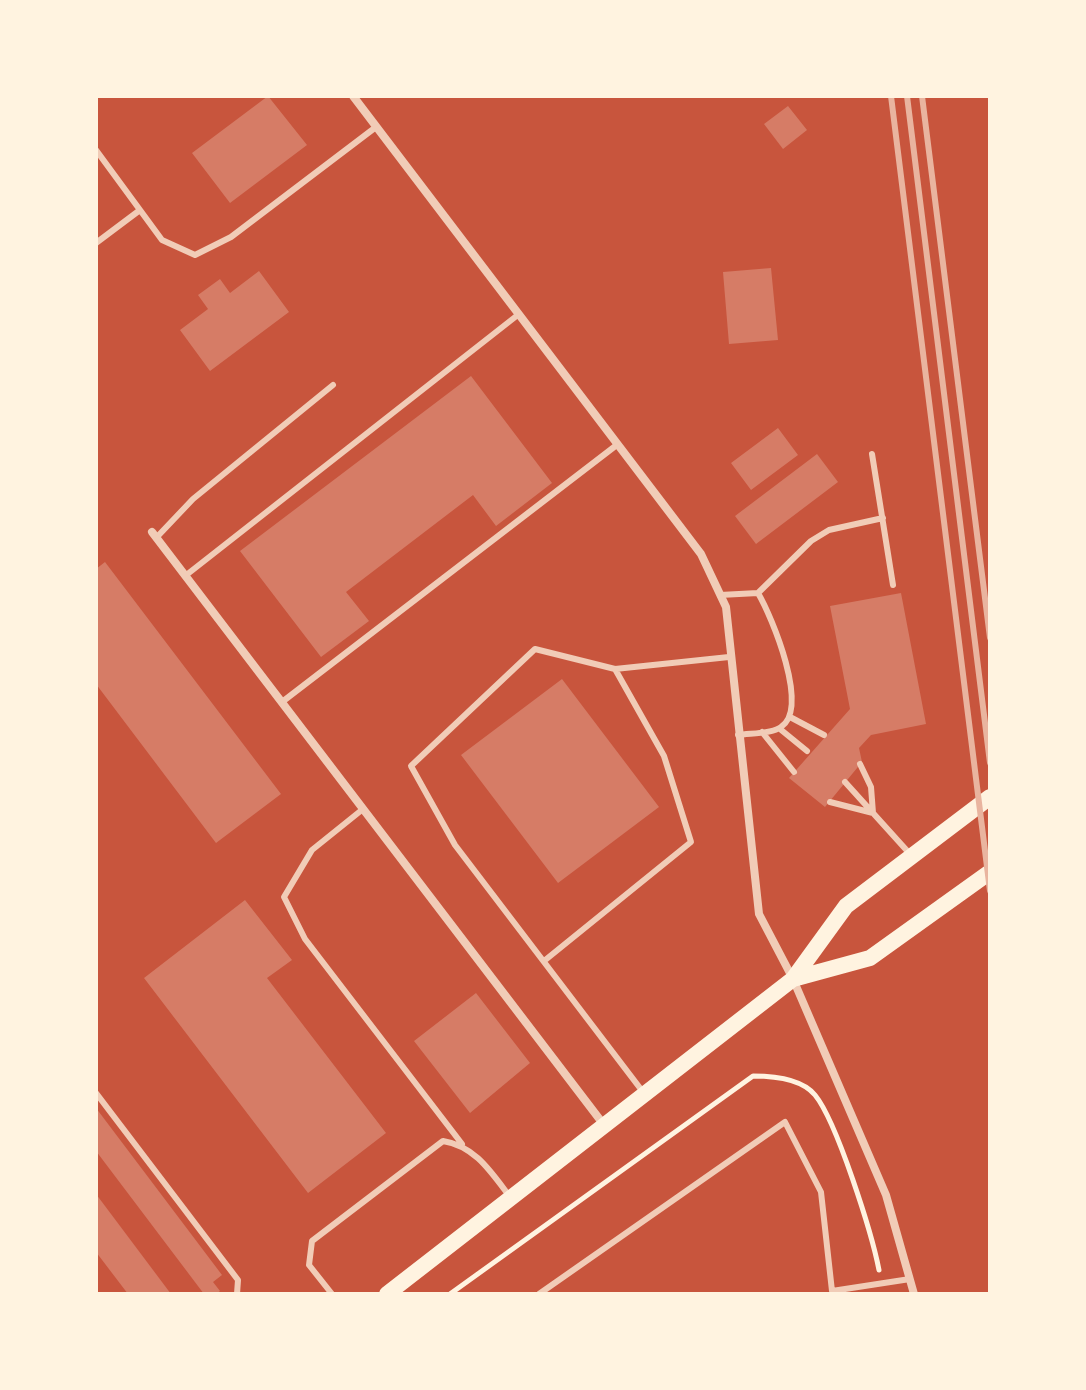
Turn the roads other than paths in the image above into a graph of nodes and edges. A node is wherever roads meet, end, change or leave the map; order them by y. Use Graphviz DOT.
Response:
graph roads {
  1 [pos="353,96"];
  2 [pos="376,127"];
  3 [pos="96,150"];
  4 [pos="140,210"];
  5 [pos="96,243"];
  6 [pos="519,314"];
  7 [pos="333,385"];
  8 [pos="618,444"];
  9 [pos="872,454"];
  10 [pos="883,518"];
  11 [pos="154,535"];
  12 [pos="185,576"];
  13 [pos="893,585"];
  14 [pos="758,593"];
  15 [pos="720,595"];
  16 [pos="729,657"];
  17 [pos="615,669"];
  18 [pos="282,702"];
  19 [pos="790,717"];
  20 [pos="780,729"];
  21 [pos="762,732"];
  22 [pos="738,735"];
  23 [pos="824,735"];
  24 [pos="807,751"];
  25 [pos="860,764"];
  26 [pos="794,772"];
  27 [pos="845,782"];
  28 [pos="990,797"];
  29 [pos="830,802"];
  30 [pos="363,809"];
  31 [pos="873,813"];
  32 [pos="912,856"];
  33 [pos="990,872"];
  34 [pos="544,961"];
  35 [pos="793,979"];
  36 [pos="96,1093"];
  37 [pos="645,1094"];
  38 [pos="605,1125"];
  39 [pos="462,1144"];
  40 [pos="511,1198"];
  41 [pos="910,1279"];
  42 [pos="832,1293"];
  43 [pos="237,1294"];
  44 [pos="332,1294"];
  45 [pos="387,1294"];
  46 [pos="539,1294"];
  47 [pos="914,1294"];
  1 -- 2 [label="street"];
  2 -- 4 [label="lane"];
  2 -- 6 [label="street"];
  3 -- 4 [label="lane"];
  4 -- 5 [label="lane"];
  6 -- 8 [label="street"];
  6 -- 12 [label="lane"];
  7 -- 11 [label="lane"];
  8 -- 15 [label="street"];
  8 -- 18 [label="lane"];
  9 -- 10 [label="lane"];
  10 -- 13 [label="lane"];
  10 -- 14 [label="lane"];
  11 -- 12 [label="street"];
  12 -- 18 [label="street"];
  14 -- 15 [label="lane"];
  14 -- 19 [label="lane"];
  15 -- 16 [label="street"];
  16 -- 17 [label="lane"];
  16 -- 22 [label="street"];
  17 -- 34 [label="lane"];
  17 -- 34 [label="lane"];
  18 -- 30 [label="street"];
  19 -- 20 [label="lane"];
  19 -- 23 [label="lane"];
  20 -- 21 [label="lane"];
  20 -- 24 [label="lane"];
  21 -- 22 [label="lane"];
  21 -- 26 [label="lane"];
  22 -- 35 [label="street"];
  25 -- 31 [label="lane"];
  27 -- 31 [label="lane"];
  28 -- 32 [label="main road"];
  29 -- 31 [label="lane"];
  30 -- 38 [label="street"];
  30 -- 39 [label="lane"];
  31 -- 32 [label="lane"];
  32 -- 35 [label="main road"];
  33 -- 35 [label="main road"];
  34 -- 37 [label="lane"];
  35 -- 37 [label="main road"];
  35 -- 41 [label="street"];
  36 -- 43 [label="lane"];
  37 -- 38 [label="main road"];
  38 -- 40 [label="main road"];
  39 -- 40 [label="lane"];
  39 -- 44 [label="lane"];
  40 -- 45 [label="main road"];
  41 -- 42 [label="lane"];
  41 -- 47 [label="street"];
  42 -- 46 [label="lane"];
}
